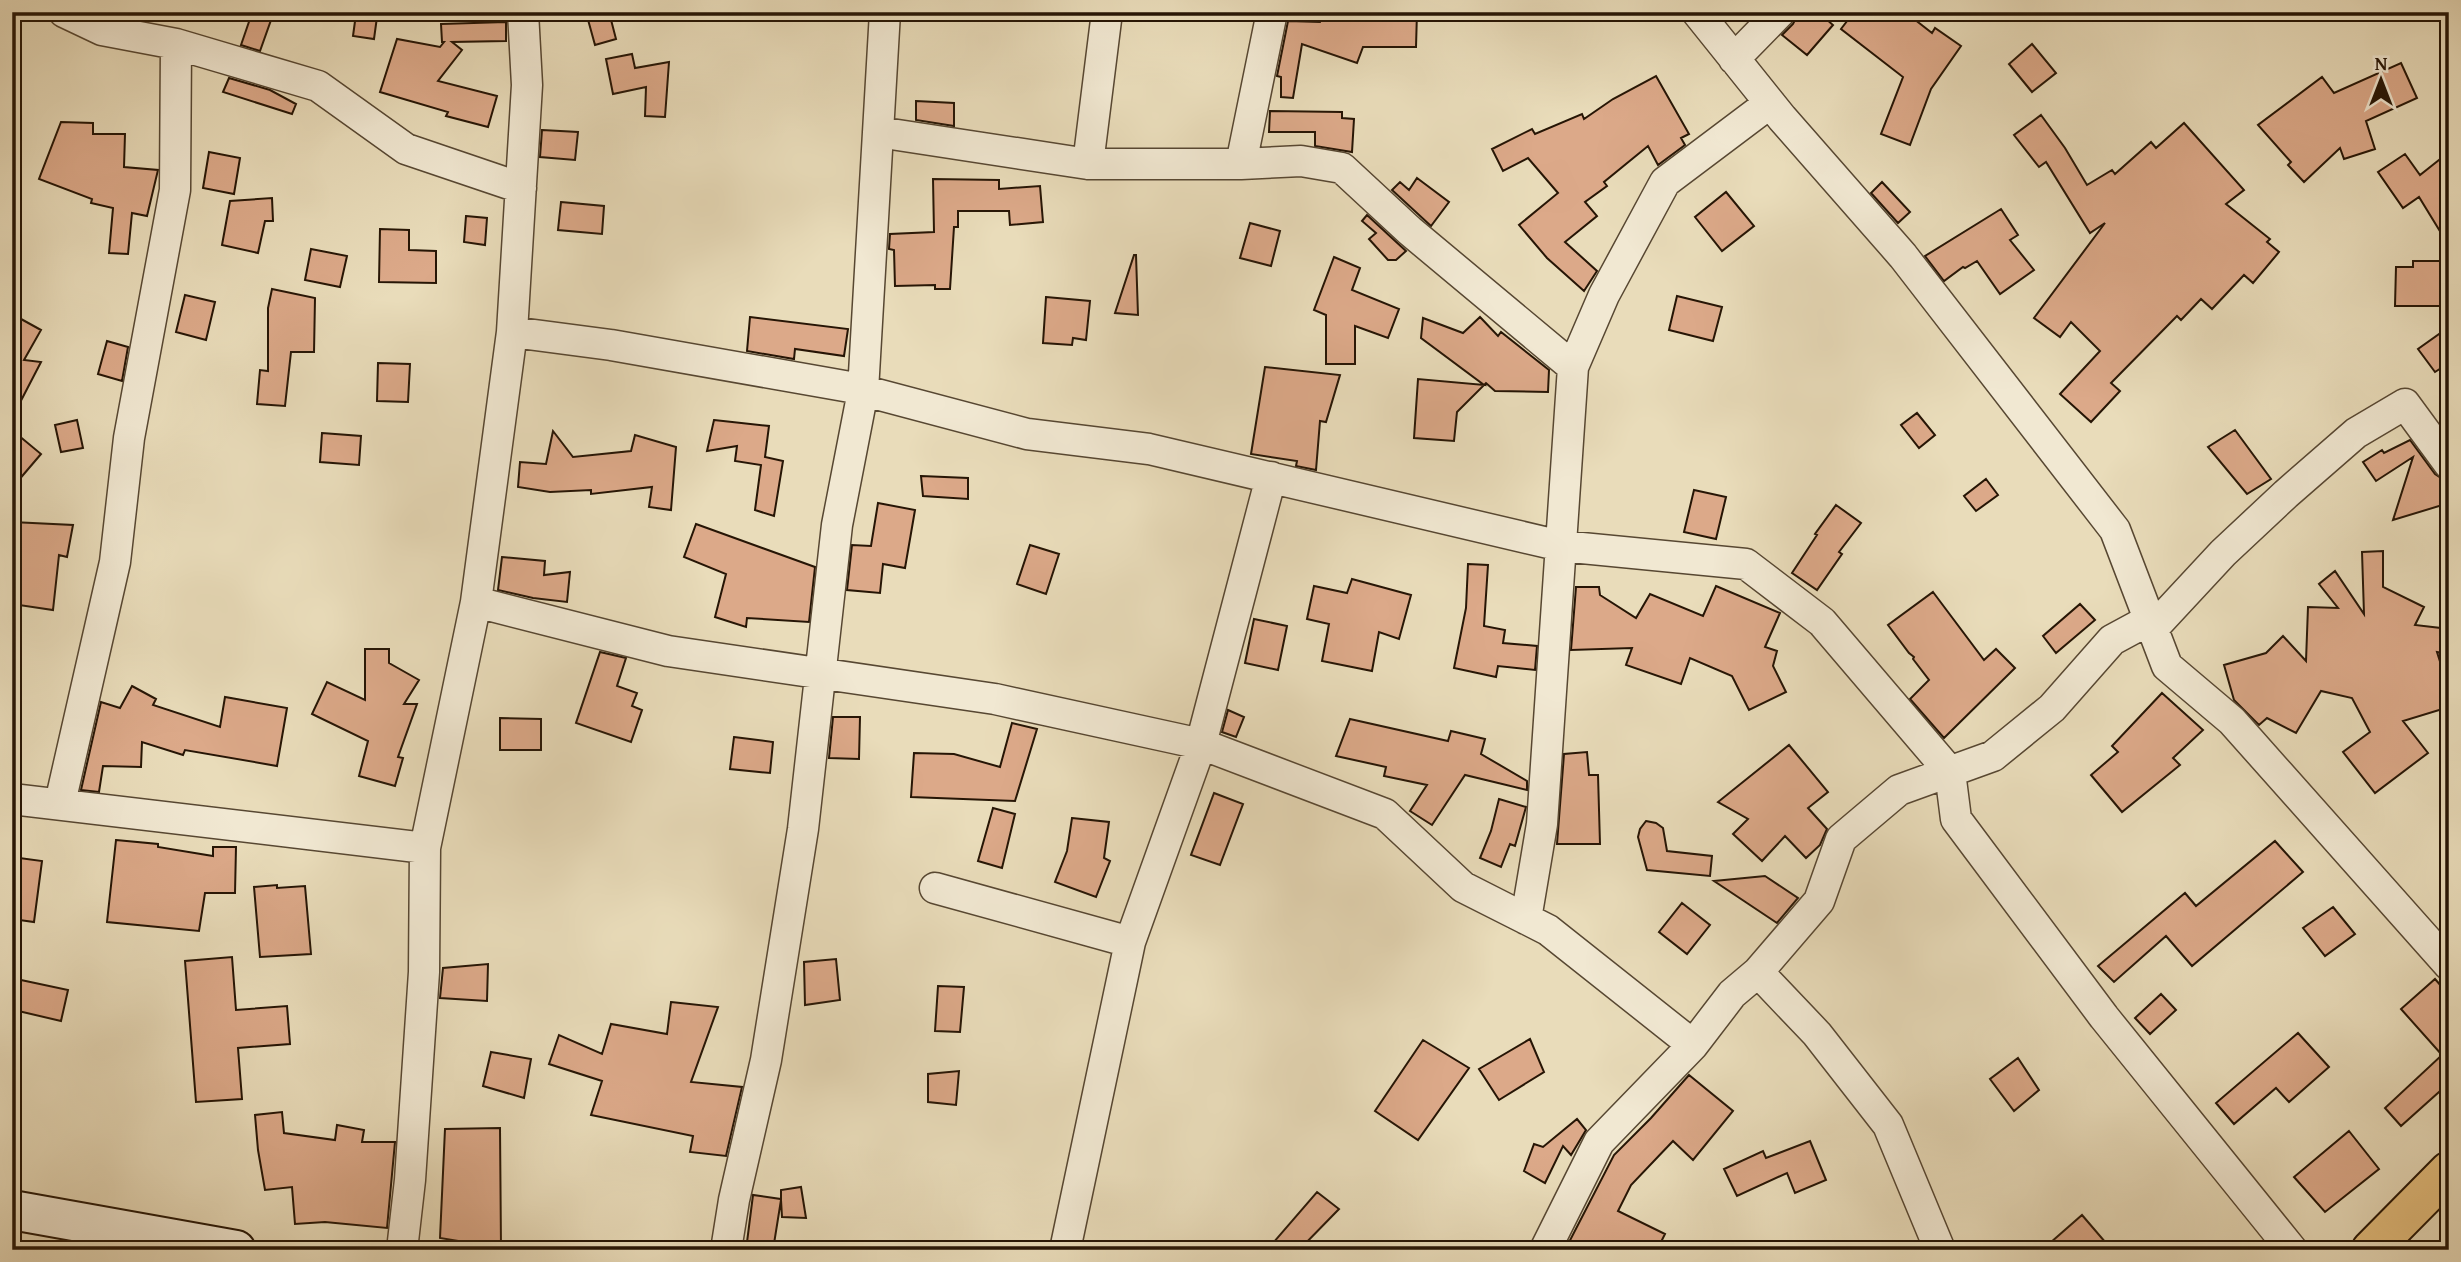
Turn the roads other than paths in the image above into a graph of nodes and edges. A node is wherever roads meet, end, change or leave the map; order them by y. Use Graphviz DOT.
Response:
graph roads {
  1 [pos="64,12"];
  2 [pos="523,12"];
  3 [pos="885,12"];
  4 [pos="1107,12"];
  5 [pos="1272,12"];
  6 [pos="1697,12"];
  7 [pos="1780,12"];
  8 [pos="176,44"];
  9 [pos="1734,59"];
  10 [pos="1770,103"];
  11 [pos="878,132"];
  12 [pos="1088,164"];
  13 [pos="1241,164"];
  14 [pos="521,188"];
  15 [pos="512,332"];
  16 [pos="1573,367"];
  17 [pos="863,391"];
  18 [pos="2449,464"];
  19 [pos="1271,477"];
  20 [pos="1561,546"];
  21 [pos="476,602"];
  22 [pos="2149,620"];
  23 [pos="822,673"];
  24 [pos="1201,744"];
  25 [pos="1950,772"];
  26 [pos="12,799"];
  27 [pos="60,803"];
  28 [pos="425,848"];
  29 [pos="935,888"];
  30 [pos="1526,919"];
  31 [pos="1130,942"];
  32 [pos="2449,965"];
  33 [pos="1758,972"];
  34 [pos="1693,1045"];
  35 [pos="2449,1171"];
  36 [pos="12,1210"];
  37 [pos="236,1250"];
  38 [pos="402,1250"];
  39 [pos="726,1250"];
  40 [pos="1065,1250"];
  41 [pos="1545,1250"];
  42 [pos="1940,1250"];
  43 [pos="2292,1250"];
  44 [pos="2371,1250"];
  1 -- 8 [label="street"];
  2 -- 14 [label="street"];
  3 -- 11 [label="street"];
  4 -- 12 [label="street"];
  5 -- 13 [label="street"];
  6 -- 9 [label="street"];
  7 -- 9 [label="street"];
  8 -- 14 [label="street"];
  8 -- 27 [label="street"];
  9 -- 10 [label="street"];
  10 -- 16 [label="street"];
  10 -- 22 [label="street"];
  11 -- 12 [label="street"];
  11 -- 17 [label="street"];
  12 -- 13 [label="street"];
  13 -- 16 [label="street"];
  14 -- 15 [label="street"];
  15 -- 17 [label="street"];
  15 -- 21 [label="street"];
  16 -- 20 [label="street"];
  17 -- 19 [label="street"];
  17 -- 23 [label="street"];
  18 -- 22 [label="street"];
  19 -- 20 [label="street"];
  19 -- 24 [label="street"];
  20 -- 25 [label="street"];
  20 -- 30 [label="street"];
  21 -- 23 [label="street"];
  21 -- 28 [label="street"];
  22 -- 25 [label="street"];
  22 -- 32 [label="street"];
  23 -- 24 [label="street"];
  23 -- 39 [label="street"];
  24 -- 30 [label="street"];
  24 -- 31 [label="street"];
  25 -- 33 [label="street"];
  25 -- 43 [label="street"];
  26 -- 27 [label="street"];
  27 -- 28 [label="street"];
  28 -- 38 [label="street"];
  29 -- 31 [label="street"];
  30 -- 34 [label="street"];
  31 -- 40 [label="street"];
  33 -- 34 [label="street"];
  33 -- 42 [label="street"];
  34 -- 41 [label="street"];
  35 -- 44 [label="main road"];
  36 -- 37 [label="street"];
}
